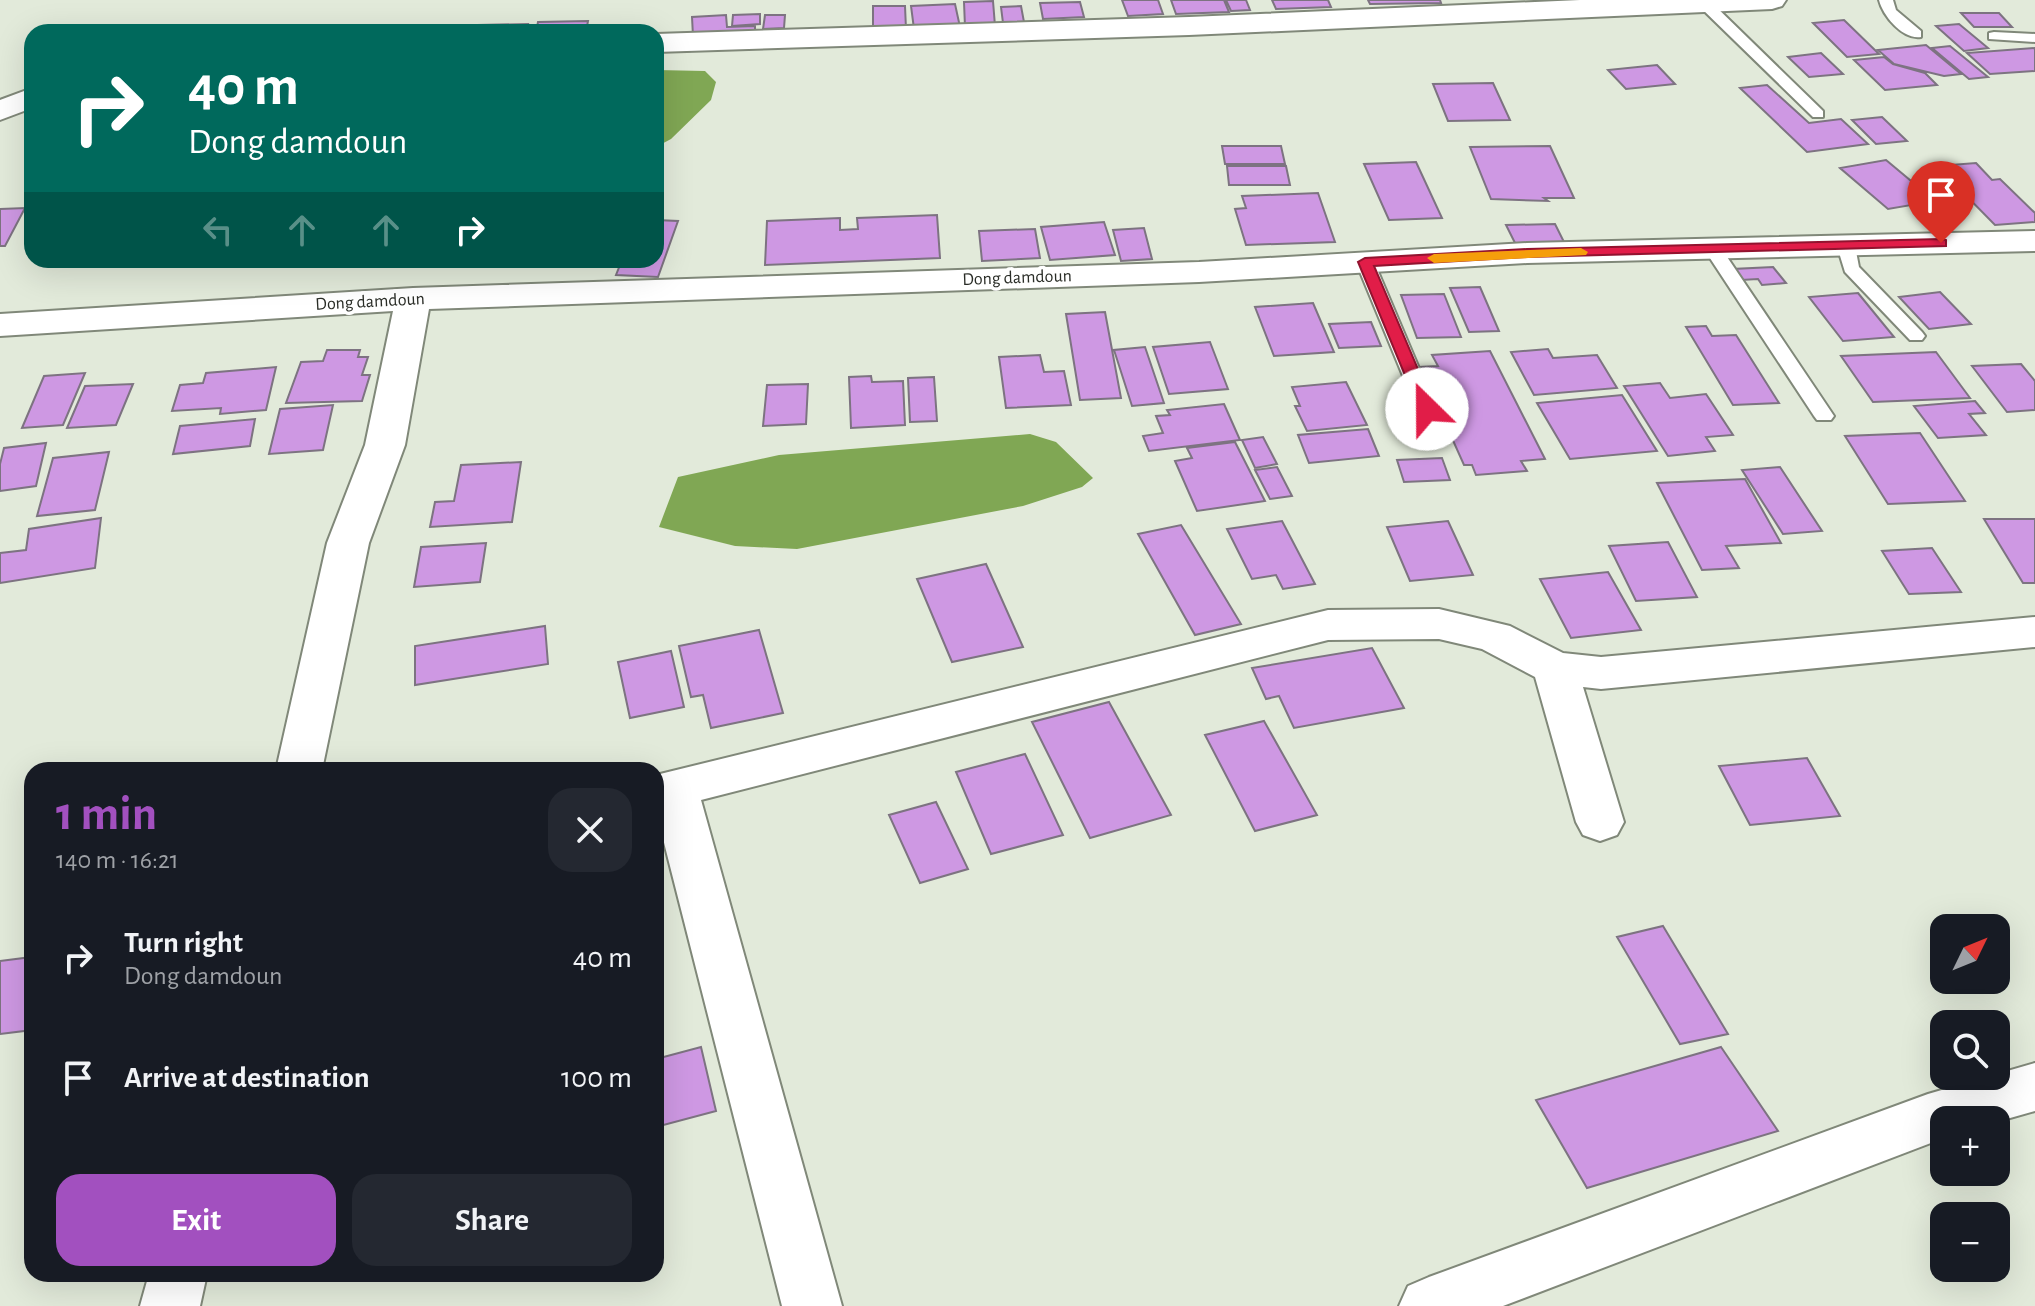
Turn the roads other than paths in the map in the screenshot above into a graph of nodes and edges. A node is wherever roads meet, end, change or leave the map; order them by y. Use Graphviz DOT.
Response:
graph roads {
  1 [pos="1772,0"];
  2 [pos="1886,0"];
  3 [pos="1704,3"];
  4 [pos="1916,34"];
  5 [pos="1994,36"];
  6 [pos="2035,38"];
  7 [pos="664,43"];
  8 [pos="24,100"];
  9 [pos="0,111"];
  10 [pos="1818,114"];
  11 [pos="2035,241"];
  12 [pos="1846,246"];
  13 [pos="1713,249"];
  14 [pos="1365,262"];
  15 [pos="413,299"];
  16 [pos="0,325"];
  17 [pos="1916,336"];
  18 [pos="1824,416"];
  19 [pos="1439,439"];
  20 [pos="2035,632"];
  21 [pos="1555,668"];
  22 [pos="301,762"];
  23 [pos="665,791"];
  24 [pos="1600,822"];
  25 [pos="2035,1087"];
  26 [pos="176,1282"];
  27 [pos="170,1306"];
  28 [pos="812,1306"];
  29 [pos="1429,1306"];
  1 -- 3 [label="street"];
  2 -- 4 [label="lane"];
  3 -- 7 [label="street"];
  3 -- 10 [label="lane"];
  5 -- 6 [label="lane"];
  8 -- 9 [label="street"];
  11 -- 12 [label="street, Dong damdoun"];
  12 -- 13 [label="street, Dong damdoun"];
  12 -- 17 [label="lane"];
  13 -- 14 [label="street, Dong damdoun"];
  13 -- 18 [label="lane"];
  14 -- 15 [label="street, Dong damdoun"];
  14 -- 19 [label="lane"];
  15 -- 16 [label="street, Dong damdoun"];
  15 -- 22 [label="street"];
  20 -- 21 [label="street"];
  21 -- 23 [label="street"];
  21 -- 24 [label="street"];
  23 -- 28 [label="street"];
  25 -- 29 [label="street"];
  26 -- 27 [label="street"];
}
